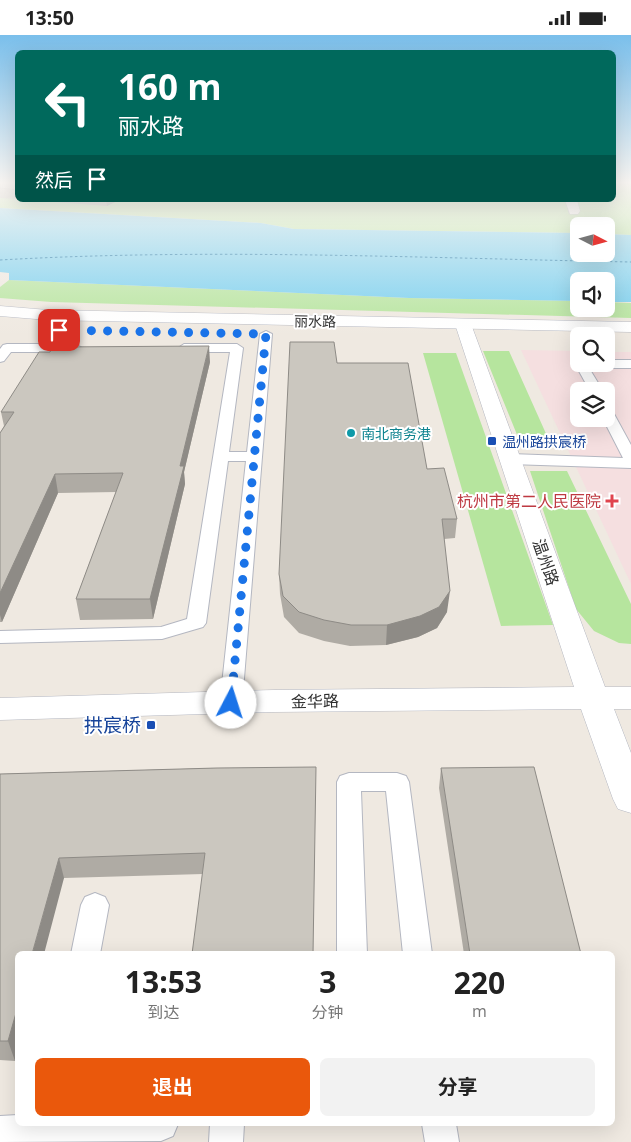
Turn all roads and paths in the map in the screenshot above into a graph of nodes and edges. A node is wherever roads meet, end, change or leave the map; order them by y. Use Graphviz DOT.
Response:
graph roads {
  1 [pos="0,311"];
  2 [pos="631,327"];
  3 [pos="22,329"];
  4 [pos="465,331"];
  5 [pos="266,334"];
  6 [pos="570,339"];
  7 [pos="615,340"];
  8 [pos="631,341"];
  9 [pos="93,348"];
  10 [pos="170,348"];
  11 [pos="0,358"];
  12 [pos="631,364"];
  13 [pos="591,382"];
  14 [pos="614,427"];
  15 [pos="221,456"];
  16 [pos="255,457"];
  17 [pos="510,459"];
  18 [pos="631,459"];
  19 [pos="631,463"];
  20 [pos="0,637"];
  21 [pos="593,697"];
  22 [pos="631,698"];
  23 [pos="231,703"];
  24 [pos="0,709"];
  25 [pos="631,799"];
  26 [pos="95,905"];
  27 [pos="86,951"];
  28 [pos="352,951"];
  29 [pos="418,951"];
  30 [pos="87,1126"];
  31 [pos="227,1126"];
  32 [pos="439,1126"];
  33 [pos="50,1127"];
  34 [pos="0,1133"];
  35 [pos="226,1142"];
  36 [pos="442,1142"];
  1 -- 4 [label="main road, 丽水路"];
  2 -- 4 [label="main road, 丽水路"];
  3 -- 5 [label="main road, 丽水路"];
  4 -- 5 [label="main road, 丽水路"];
  4 -- 6 [label="main road, 丽水路"];
  4 -- 17 [label="main road, 温州路"];
  5 -- 16 [label="lane"];
  7 -- 8 [label="main road"];
  9 -- 11 [label="lane"];
  10 -- 15 [label="lane"];
  12 -- 13 [label="lane"];
  14 -- 18 [label="lane"];
  15 -- 16 [label="lane"];
  15 -- 20 [label="lane"];
  16 -- 23 [label="lane"];
  17 -- 19 [label="lane"];
  17 -- 21 [label="main road, 温州路"];
  21 -- 22 [label="main road, 金华路"];
  21 -- 23 [label="main road, 金华路"];
  21 -- 25 [label="main road, 温州路"];
  23 -- 24 [label="main road, 金华路"];
  26 -- 27 [label="lane"];
  28 -- 29 [label="lane"];
  30 -- 33 [label="lane"];
  31 -- 35 [label="lane"];
  32 -- 36 [label="lane"];
  33 -- 34 [label="lane"];
}
